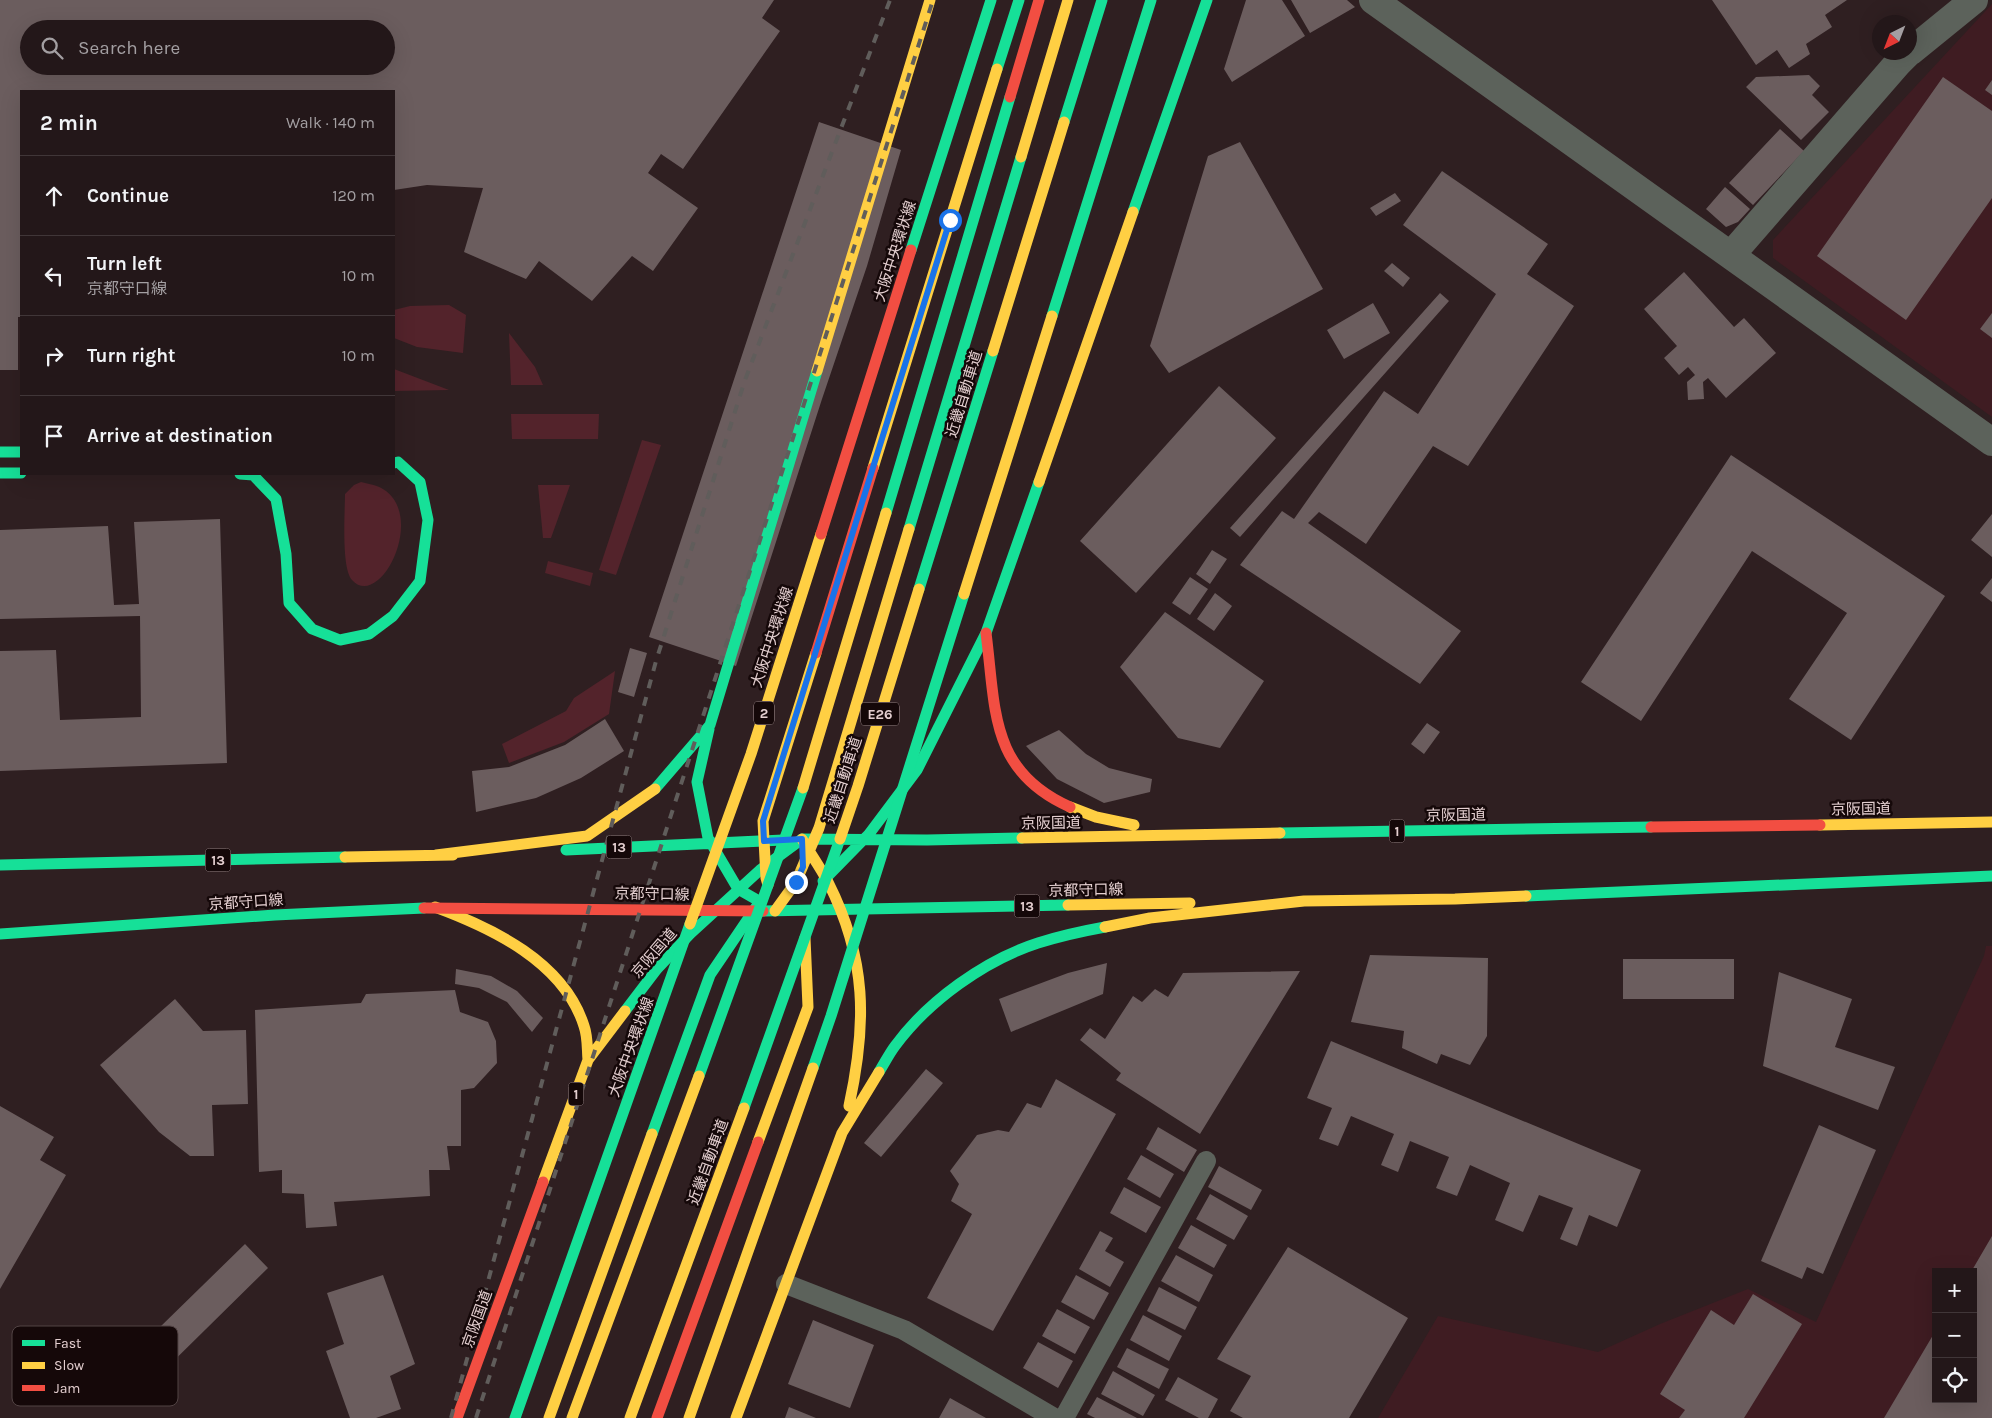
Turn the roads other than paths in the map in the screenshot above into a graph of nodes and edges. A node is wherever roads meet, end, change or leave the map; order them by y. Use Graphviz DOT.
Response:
graph roads {
  1 [pos="930,0"];
  2 [pos="991,0"];
  3 [pos="1020,0"];
  4 [pos="1039,0"];
  5 [pos="1068,0"];
  6 [pos="1102,0"];
  7 [pos="1151,0"];
  8 [pos="1207,0"];
  9 [pos="1373,0"];
  10 [pos="1974,0"];
  11 [pos="1917,46"];
  12 [pos="1900,60"];
  13 [pos="1731,255"];
  14 [pos="1992,442"];
  15 [pos="0,452"];
  16 [pos="20,452"];
  17 [pos="395,463"];
  18 [pos="0,473"];
  19 [pos="20,473"];
  20 [pos="253,475"];
  21 [pos="986,633"];
  22 [pos="710,725"];
  23 [pos="1992,822"];
  24 [pos="1200,834"];
  25 [pos="802,839"];
  26 [pos="814,839"];
  27 [pos="863,840"];
  28 [pos="764,841"];
  29 [pos="710,843"];
  30 [pos="809,852"];
  31 [pos="436,856"];
  32 [pos="0,865"];
  33 [pos="765,866"];
  34 [pos="803,867"];
  35 [pos="1992,876"];
  36 [pos="827,879"];
  37 [pos="769,888"];
  38 [pos="811,888"];
  39 [pos="738,889"];
  40 [pos="1304,901"];
  41 [pos="756,906"];
  42 [pos="804,906"];
  43 [pos="434,907"];
  44 [pos="715,910"];
  45 [pos="840,910"];
  46 [pos="775,911"];
  47 [pos="0,934"];
  48 [pos="588,1060"];
  49 [pos="842,1133"];
  50 [pos="1206,1161"];
  51 [pos="786,1284"];
  52 [pos="457,1418"];
  53 [pos="515,1418"];
  54 [pos="549,1418"];
  55 [pos="572,1418"];
  56 [pos="630,1418"];
  57 [pos="657,1418"];
  58 [pos="689,1418"];
  59 [pos="736,1418"];
  60 [pos="1054,1418"];
  61 [pos="1064,1418"];
  1 -- 22 [label="main road"];
  2 -- 53 [label="main road, 大阪中央環状線 / 2, bridge"];
  3 -- 28 [label="main road"];
  4 -- 55 [label="main road, bridge"];
  5 -- 26 [label="main road"];
  6 -- 56 [label="main road, 近畿自動車道 / E26, bridge"];
  7 -- 58 [label="main road, bridge"];
  8 -- 21 [label="main road"];
  9 -- 13 [label="street"];
  10 -- 11 [label="street"];
  12 -- 13 [label="street"];
  13 -- 14 [label="street"];
  15 -- 16 [label="main road"];
  17 -- 20 [label="main road"];
  18 -- 19 [label="main road"];
  21 -- 24 [label="main road"];
  21 -- 27 [label="main road"];
  22 -- 29 [label="main road"];
  22 -- 31 [label="main road"];
  23 -- 24 [label="main road, 京阪国道 / 1"];
  24 -- 27 [label="main road, 京阪国道 / 1"];
  25 -- 26 [label="main road, 京阪国道 / 1"];
  25 -- 28 [label="main road, 13"];
  25 -- 30 [label="main road"];
  25 -- 33 [label="main road, 京阪国道 / 1"];
  25 -- 34 [label="main road"];
  25 -- 37 [label="main road"];
  26 -- 27 [label="main road, 京阪国道 / 1"];
  26 -- 30 [label="main road"];
  27 -- 36 [label="main road"];
  28 -- 29 [label="main road, 13"];
  28 -- 33 [label="main road"];
  29 -- 31 [label="main road, 13"];
  29 -- 39 [label="main road"];
  30 -- 34 [label="main road"];
  30 -- 36 [label="main road"];
  31 -- 32 [label="main road, 13"];
  33 -- 37 [label="main road"];
  33 -- 39 [label="main road, 京阪国道 / 1"];
  34 -- 46 [label="main road"];
  35 -- 40 [label="main road"];
  36 -- 38 [label="main road"];
  36 -- 45 [label="main road"];
  37 -- 41 [label="main road"];
  37 -- 46 [label="main road"];
  39 -- 41 [label="main road"];
  39 -- 44 [label="main road, 京阪国道 / 1"];
  40 -- 45 [label="main road, 京都守口線 / 13"];
  40 -- 49 [label="main road"];
  41 -- 44 [label="main road, 京都守口線 / 13"];
  41 -- 46 [label="main road, 京都守口線 / 13"];
  41 -- 54 [label="main road"];
  42 -- 45 [label="main road, 京都守口線 / 13"];
  42 -- 46 [label="main road, 京都守口線 / 13"];
  42 -- 57 [label="main road"];
  43 -- 44 [label="main road, 京都守口線 / 13"];
  43 -- 47 [label="main road, 京都守口線 / 13"];
  43 -- 48 [label="main road"];
  44 -- 48 [label="main road, 京阪国道 / 1"];
  45 -- 49 [label="main road"];
  48 -- 52 [label="main road, 京阪国道 / 1"];
  49 -- 51 [label="main road"];
  50 -- 61 [label="lane"];
  51 -- 59 [label="main road"];
  51 -- 60 [label="lane"];
}
